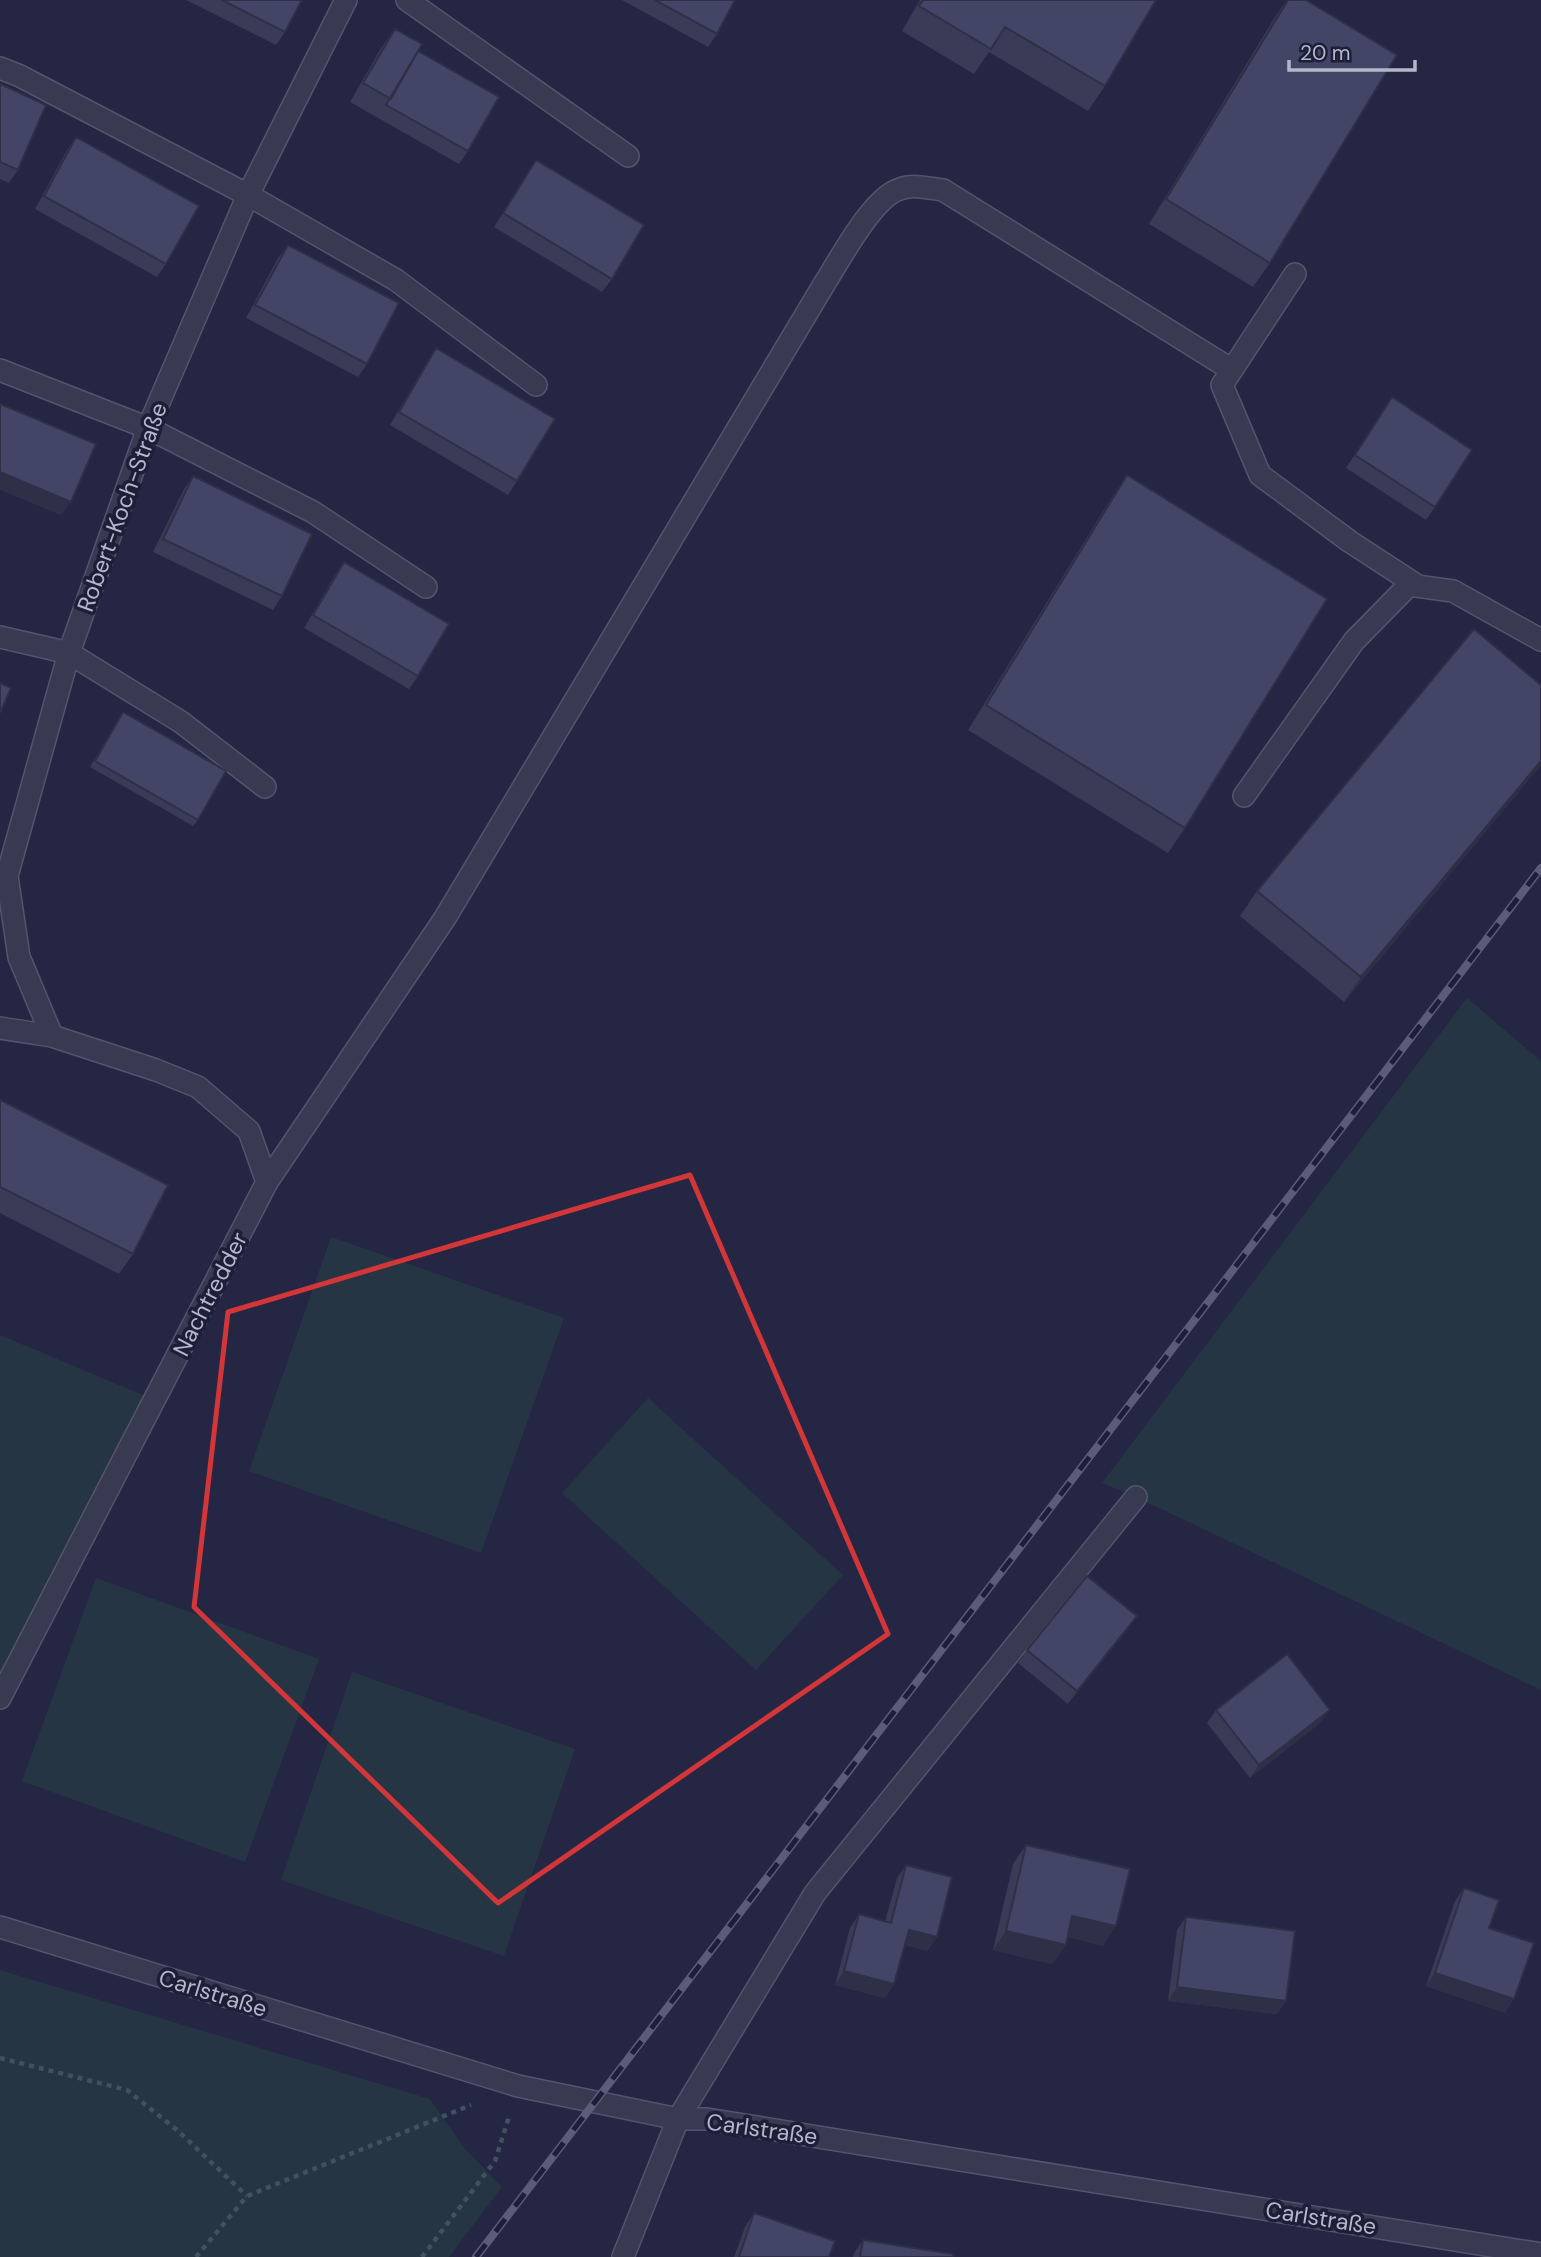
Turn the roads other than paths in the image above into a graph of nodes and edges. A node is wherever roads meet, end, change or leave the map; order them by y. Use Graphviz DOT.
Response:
graph roads {
  1 [pos="346,0"];
  2 [pos="407,0"];
  3 [pos="0,68"];
  4 [pos="628,156"];
  5 [pos="248,195"];
  6 [pos="1295,274"];
  7 [pos="0,370"];
  8 [pos="1232,370"];
  9 [pos="536,385"];
  10 [pos="148,428"];
  11 [pos="1418,586"];
  12 [pos="426,587"];
  13 [pos="0,637"];
  14 [pos="1541,640"];
  15 [pos="69,653"];
  16 [pos="265,787"];
  17 [pos="1244,796"];
  18 [pos="0,1027"];
  19 [pos="52,1036"];
  20 [pos="267,1182"];
  21 [pos="1136,1497"];
  22 [pos="0,1698"];
  23 [pos="0,1927"];
  24 [pos="678,2119"];
  25 [pos="1541,2254"];
  26 [pos="622,2257"];
  1 -- 5 [label="street, Robert-Koch-Straße"];
  2 -- 4 [label="street"];
  3 -- 5 [label="street"];
  5 -- 9 [label="street"];
  5 -- 10 [label="street, Robert-Koch-Straße"];
  6 -- 8 [label="street"];
  7 -- 10 [label="street"];
  8 -- 11 [label="street"];
  8 -- 20 [label="street, Nachtredder"];
  10 -- 12 [label="street"];
  10 -- 15 [label="street, Robert-Koch-Straße"];
  11 -- 14 [label="street"];
  11 -- 17 [label="street"];
  13 -- 15 [label="street"];
  15 -- 16 [label="street"];
  15 -- 19 [label="street, Robert-Koch-Straße"];
  18 -- 19 [label="street"];
  19 -- 20 [label="street"];
  20 -- 22 [label="street, Nachtredder"];
  21 -- 24 [label="street"];
  23 -- 24 [label="street, Carlstraße"];
  24 -- 25 [label="street, Carlstraße"];
  24 -- 26 [label="street"];
}
